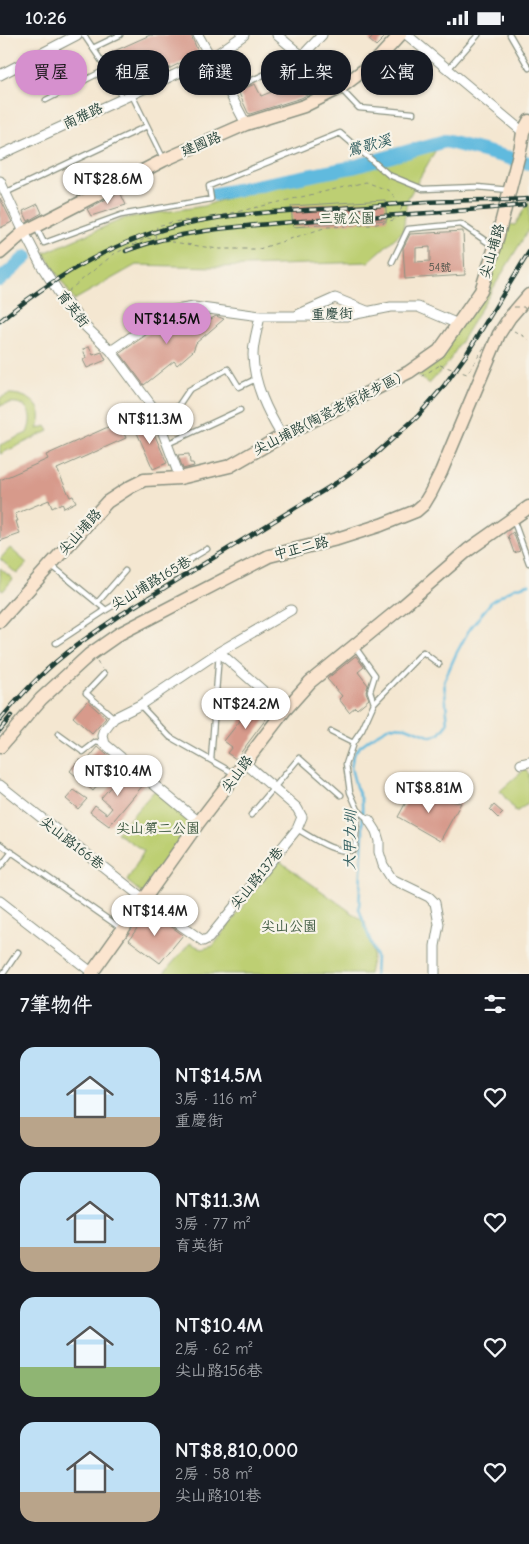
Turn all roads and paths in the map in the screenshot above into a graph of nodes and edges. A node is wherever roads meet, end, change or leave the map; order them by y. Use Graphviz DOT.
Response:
graph roads {
  1 [pos="78,35"];
  2 [pos="84,35"];
  3 [pos="120,35"];
  4 [pos="198,35"];
  5 [pos="244,35"];
  6 [pos="277,35"];
  7 [pos="322,35"];
  8 [pos="400,35"];
  9 [pos="407,35"];
  10 [pos="478,35"];
  11 [pos="516,35"];
  12 [pos="511,37"];
  13 [pos="93,48"];
  14 [pos="206,50"];
  15 [pos="222,50"];
  16 [pos="294,50"];
  17 [pos="308,50"];
  18 [pos="97,54"];
  19 [pos="529,67"];
  20 [pos="448,69"];
  21 [pos="97,74"];
  22 [pos="0,75"];
  23 [pos="351,79"];
  24 [pos="120,95"];
  25 [pos="128,95"];
  26 [pos="133,95"];
  27 [pos="231,95"];
  28 [pos="325,95"];
  29 [pos="347,95"];
  30 [pos="122,98"];
  31 [pos="46,100"];
  32 [pos="413,113"];
  33 [pos="246,124"];
  34 [pos="147,126"];
  35 [pos="526,134"];
  36 [pos="0,155"];
  37 [pos="164,160"];
  38 [pos="0,181"];
  39 [pos="509,190"];
  40 [pos="5,193"];
  41 [pos="36,226"];
  42 [pos="24,232"];
  43 [pos="155,239"];
  44 [pos="495,247"];
  45 [pos="0,253"];
  46 [pos="392,262"];
  47 [pos="529,295"];
  48 [pos="62,296"];
  49 [pos="368,311"];
  50 [pos="525,311"];
  51 [pos="296,315"];
  52 [pos="260,316"];
  53 [pos="458,324"];
  54 [pos="511,329"];
  55 [pos="529,339"];
  56 [pos="112,351"];
  57 [pos="423,376"];
  58 [pos="256,379"];
  59 [pos="240,410"];
  60 [pos="162,430"];
  61 [pos="282,436"];
  62 [pos="167,444"];
  63 [pos="180,478"];
  64 [pos="529,507"];
  65 [pos="513,518"];
  66 [pos="207,549"];
  67 [pos="529,563"];
  68 [pos="50,565"];
  69 [pos="125,571"];
  70 [pos="97,603"];
  71 [pos="106,610"];
  72 [pos="291,610"];
  73 [pos="0,621"];
  74 [pos="56,643"];
  75 [pos="354,646"];
  76 [pos="219,652"];
  77 [pos="438,663"];
  78 [pos="104,674"];
  79 [pos="374,703"];
  80 [pos="140,705"];
  81 [pos="284,710"];
  82 [pos="114,718"];
  83 [pos="331,732"];
  84 [pos="58,734"];
  85 [pos="353,743"];
  86 [pos="105,744"];
  87 [pos="0,747"];
  88 [pos="211,760"];
  89 [pos="245,763"];
  90 [pos="237,775"];
  91 [pos="0,785"];
  92 [pos="273,787"];
  93 [pos="341,795"];
  94 [pos="360,812"];
  95 [pos="251,815"];
  96 [pos="369,820"];
  97 [pos="199,822"];
  98 [pos="297,829"];
  99 [pos="0,844"];
  100 [pos="12,852"];
  101 [pos="0,867"];
  102 [pos="145,900"];
  103 [pos="0,901"];
  104 [pos="123,930"];
  105 [pos="18,953"];
  106 [pos="93,973"];
  107 [pos="3,974"];
  108 [pos="434,974"];
  1 -- 22 [label="street"];
  2 -- 13 [label="lane"];
  3 -- 13 [label="lane"];
  4 -- 14 [label="street"];
  5 -- 15 [label="street, 南雅路"];
  6 -- 16 [label="street"];
  7 -- 17 [label="street"];
  8 -- 23 [label="main road, 建國路"];
  9 -- 20 [label="street"];
  10 -- 20 [label="lane"];
  11 -- 12 [label="lane"];
  12 -- 19 [label="lane"];
  13 -- 18 [label="lane"];
  20 -- 35 [label="street"];
  21 -- 31 [label="lane"];
  24 -- 30 [label="lane"];
  25 -- 30 [label="street, 南雅路"];
  26 -- 34 [label="lane"];
  27 -- 33 [label="street"];
  28 -- 33 [label="main road, 建國路"];
  29 -- 32 [label="lane"];
  30 -- 36 [label="street, 南雅路"];
  33 -- 37 [label="main road, 建國路"];
  34 -- 37 [label="lane"];
  34 -- 40 [label="lane"];
  35 -- 39 [label="main road, 尖山埔路"];
  37 -- 41 [label="main road, 建國路"];
  38 -- 40 [label="street"];
  39 -- 41 [label="lane"];
  39 -- 44 [label="main road, 尖山埔路"];
  40 -- 42 [label="street"];
  41 -- 42 [label="main road, 建國路"];
  42 -- 45 [label="main road, 建國路"];
  42 -- 48 [label="street, 育英街"];
  43 -- 43 [label="path"];
  43 -- 48 [label="path"];
  44 -- 46 [label="lane"];
  44 -- 53 [label="main road, 尖山埔路"];
  47 -- 87 [label="main road, 中正二路"];
  48 -- 56 [label="street, 育英街"];
  49 -- 51 [label="street, 重慶街"];
  49 -- 51 [label="street, 重慶街"];
  49 -- 53 [label="street, 重慶街"];
  50 -- 57 [label="path, bridge"];
  51 -- 52 [label="street, 重慶街"];
  52 -- 56 [label="street, 重慶街"];
  52 -- 58 [label="street"];
  53 -- 61 [label="main road, 尖山埔路(陶瓷老街徒步區)"];
  54 -- 55 [label="path"];
  56 -- 60 [label="street, 育英街"];
  58 -- 60 [label="lane"];
  58 -- 61 [label="street"];
  59 -- 62 [label="lane"];
  60 -- 62 [label="street, 育英街"];
  61 -- 63 [label="main road, 尖山埔路(陶瓷老街徒步區)"];
  62 -- 63 [label="street, 育英街"];
  63 -- 68 [label="main road, 尖山埔路"];
  64 -- 65 [label="main road, 尖山路"];
  65 -- 67 [label="lane"];
  65 -- 75 [label="main road, 尖山路"];
  66 -- 71 [label="lane, 尖山埔路165巷"];
  68 -- 70 [label="lane, 尖山埔路165巷"];
  68 -- 73 [label="main road, 尖山埔路"];
  69 -- 70 [label="lane"];
  70 -- 71 [label="lane, 尖山埔路165巷"];
  71 -- 74 [label="lane"];
  72 -- 76 [label="street"];
  75 -- 79 [label="lane"];
  75 -- 81 [label="main road, 尖山路"];
  76 -- 80 [label="street"];
  76 -- 81 [label="street"];
  76 -- 88 [label="lane"];
  77 -- 79 [label="lane"];
  78 -- 82 [label="lane"];
  79 -- 85 [label="lane"];
  80 -- 82 [label="street"];
  80 -- 88 [label="lane"];
  81 -- 89 [label="main road, 尖山路"];
  82 -- 86 [label="street"];
  83 -- 85 [label="lane"];
  84 -- 86 [label="lane"];
  85 -- 94 [label="lane"];
  86 -- 97 [label="street"];
  88 -- 90 [label="lane"];
  89 -- 90 [label="main road, 尖山路"];
  89 -- 92 [label="street"];
  90 -- 97 [label="main road, 尖山路"];
  91 -- 102 [label="street, 尖山路166巷"];
  92 -- 93 [label="lane"];
  92 -- 95 [label="lane"];
  92 -- 98 [label="street"];
  94 -- 96 [label="lane"];
  94 -- 98 [label="lane"];
  96 -- 108 [label="street"];
  97 -- 102 [label="main road, 尖山路"];
  98 -- 102 [label="street, 尖山路137巷"];
  99 -- 100 [label="lane"];
  100 -- 101 [label="lane"];
  100 -- 104 [label="lane"];
  102 -- 104 [label="main road, 尖山路"];
  103 -- 106 [label="street"];
  104 -- 106 [label="main road, 尖山路"];
  105 -- 107 [label="lane"];
}
